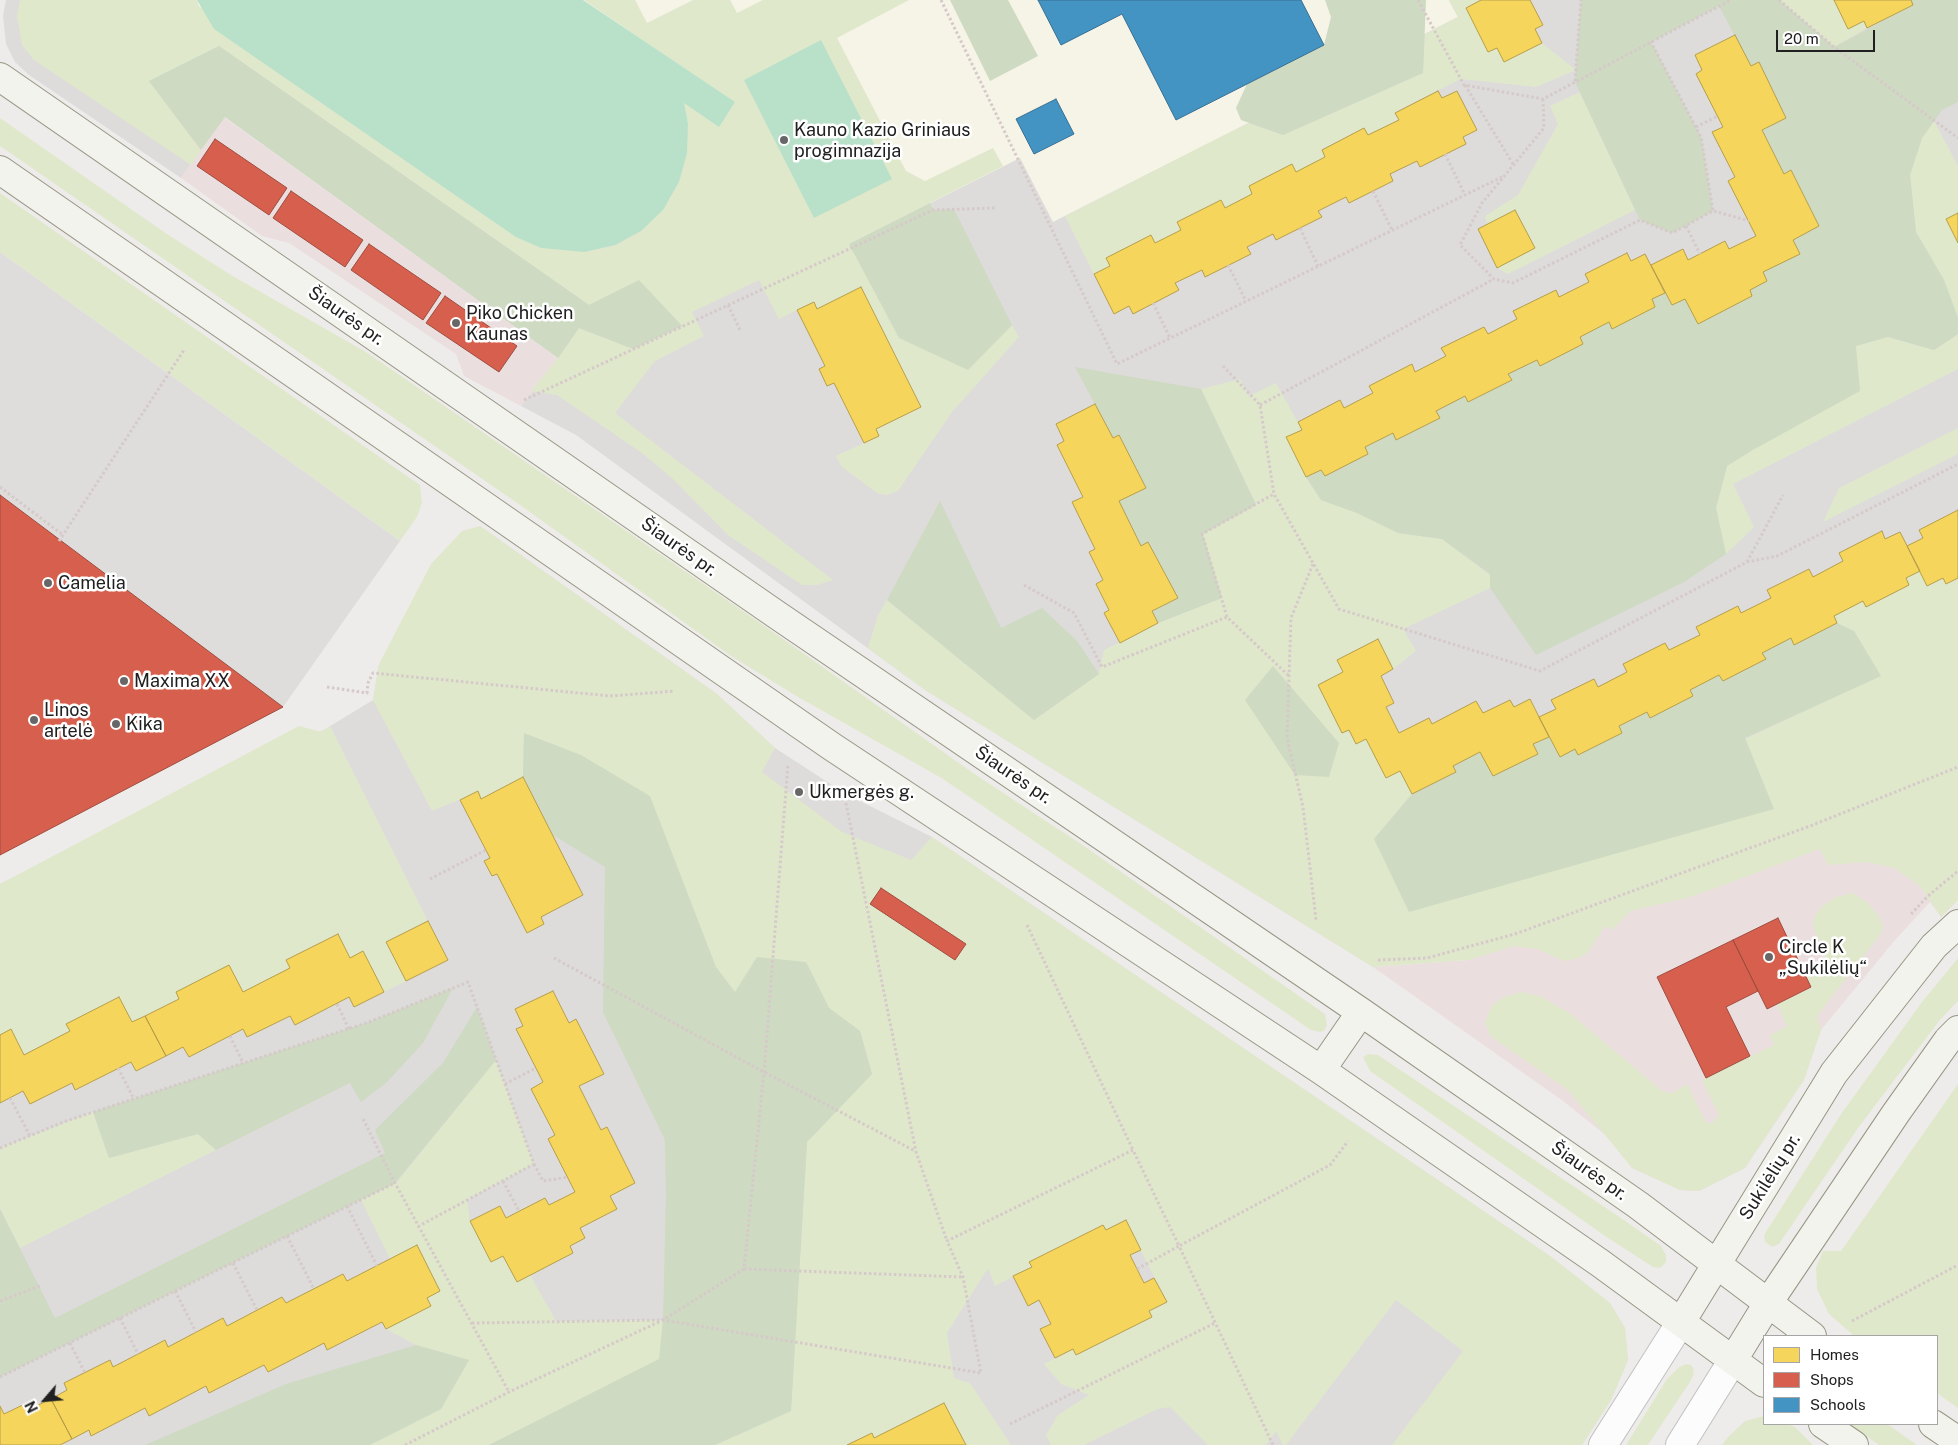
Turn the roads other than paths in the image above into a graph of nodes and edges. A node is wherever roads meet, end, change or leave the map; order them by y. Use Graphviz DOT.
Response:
graph roads {
  1 [pos="0,77"];
  2 [pos="0,170"];
  3 [pos="1958,924"];
  4 [pos="1361,1012"];
  5 [pos="1958,1030"];
  6 [pos="1321,1070"];
  7 [pos="1717,1264"];
  8 [pos="1768,1303"];
  9 [pos="1680,1322"];
  10 [pos="1811,1335"];
  11 [pos="1733,1360"];
  12 [pos="1763,1382"];
  13 [pos="1824,1425"];
  14 [pos="1934,1425"];
  15 [pos="1958,1441"];
  16 [pos="1603,1445"];
  17 [pos="1680,1445"];
  18 [pos="1854,1445"];
  1 -- 4 [label="main road, Šiaurės pr."];
  2 -- 6 [label="main road"];
  3 -- 7 [label="main road, Sukilėlių pr."];
  4 -- 6 [label="main road"];
  4 -- 7 [label="main road, Šiaurės pr."];
  5 -- 8 [label="main road"];
  6 -- 9 [label="main road"];
  7 -- 8 [label="main road, Šiaurės pr."];
  7 -- 9 [label="main road, Sukilėlių pr."];
  8 -- 10 [label="main road, Šiaurės pr."];
  8 -- 11 [label="main road"];
  9 -- 11 [label="main road"];
  9 -- 16 [label="street, Sukilėlių pr."];
  11 -- 12 [label="main road"];
  11 -- 17 [label="street"];
  13 -- 18 [label="main road"];
  14 -- 15 [label="main road"];
}
